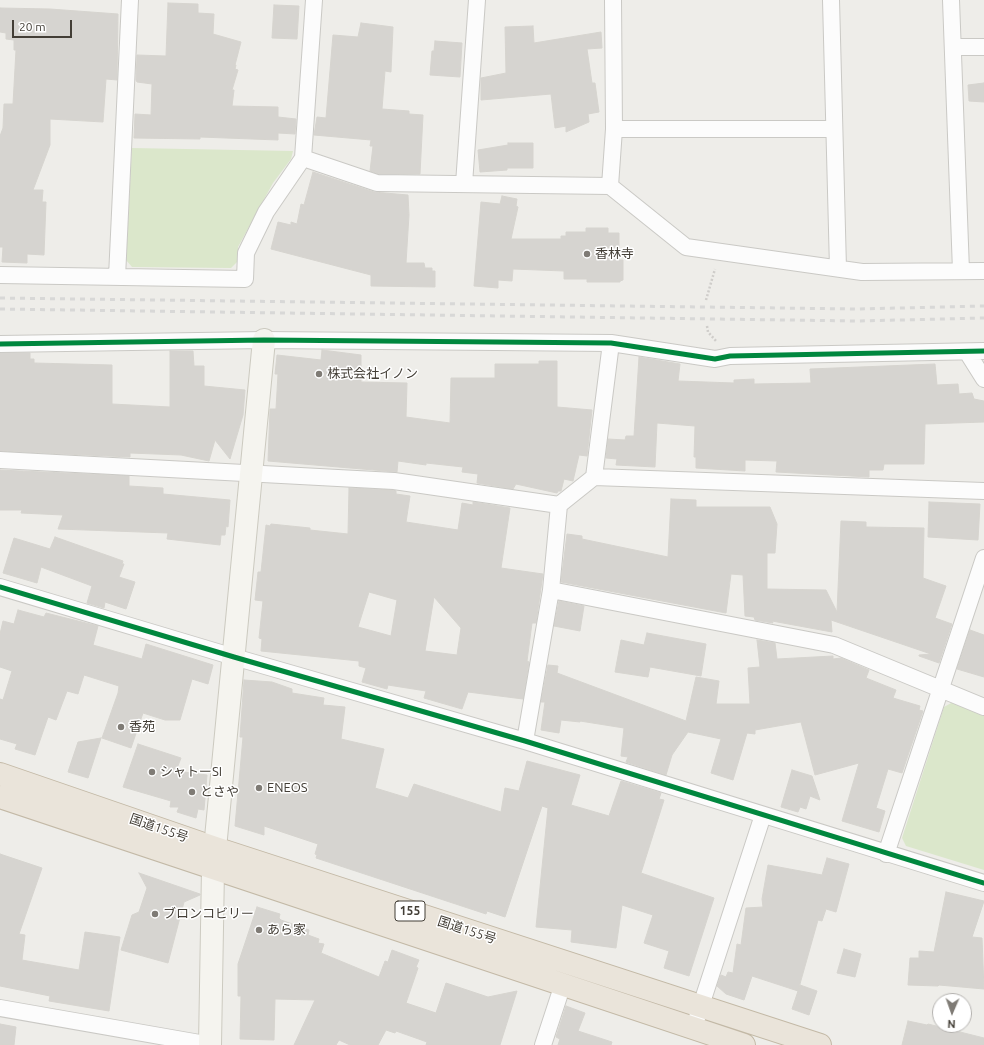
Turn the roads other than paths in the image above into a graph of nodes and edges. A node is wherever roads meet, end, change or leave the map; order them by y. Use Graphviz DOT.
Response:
graph roads {
  1 [pos="130,0"];
  2 [pos="314,0"];
  3 [pos="477,0"];
  4 [pos="613,0"];
  5 [pos="831,0"];
  6 [pos="951,0"];
  7 [pos="953,47"];
  8 [pos="984,47"];
  9 [pos="614,129"];
  10 [pos="833,129"];
  11 [pos="303,158"];
  12 [pos="464,184"];
  13 [pos="610,186"];
  14 [pos="838,268"];
  15 [pos="961,271"];
  16 [pos="984,271"];
  17 [pos="0,274"];
  18 [pos="117,277"];
  19 [pos="264,340"];
  20 [pos="611,343"];
  21 [pos="0,344"];
  22 [pos="984,350"];
  23 [pos="967,352"];
  24 [pos="984,379"];
  25 [pos="0,460"];
  26 [pos="250,474"];
  27 [pos="594,477"];
  28 [pos="984,491"];
  29 [pos="559,505"];
  30 [pos="984,558"];
  31 [pos="0,587"];
  32 [pos="550,590"];
  33 [pos="234,658"];
  34 [pos="942,690"];
  35 [pos="984,707"];
  36 [pos="525,741"];
  37 [pos="0,774"];
  38 [pos="0,797"];
  39 [pos="763,815"];
  40 [pos="886,854"];
  41 [pos="214,858"];
  42 [pos="984,883"];
  43 [pos="563,984"];
  44 [pos="700,1006"];
  45 [pos="0,1008"];
  46 [pos="694,1027"];
  47 [pos="812,1044"];
  48 [pos="210,1045"];
  49 [pos="543,1045"];
  50 [pos="744,1045"];
  1 -- 18 [label="street"];
  2 -- 11 [label="street"];
  3 -- 12 [label="street"];
  4 -- 9 [label="street"];
  5 -- 10 [label="street"];
  6 -- 7 [label="street"];
  7 -- 8 [label="street"];
  7 -- 15 [label="street"];
  9 -- 10 [label="street"];
  9 -- 13 [label="street"];
  10 -- 14 [label="street"];
  11 -- 12 [label="street"];
  11 -- 18 [label="street"];
  12 -- 13 [label="street"];
  13 -- 14 [label="street"];
  14 -- 15 [label="street"];
  15 -- 16 [label="street"];
  17 -- 18 [label="street"];
  19 -- 20 [label="street"];
  19 -- 21 [label="street"];
  19 -- 26 [label="street"];
  20 -- 23 [label="street"];
  20 -- 27 [label="street"];
  22 -- 23 [label="street"];
  23 -- 24 [label="street"];
  25 -- 26 [label="street"];
  26 -- 29 [label="street"];
  26 -- 33 [label="street"];
  27 -- 28 [label="street"];
  27 -- 29 [label="street"];
  29 -- 32 [label="street"];
  30 -- 34 [label="street"];
  31 -- 33 [label="street"];
  32 -- 34 [label="street"];
  32 -- 36 [label="street"];
  33 -- 36 [label="street"];
  33 -- 41 [label="street"];
  34 -- 35 [label="street"];
  34 -- 40 [label="street"];
  36 -- 39 [label="street"];
  37 -- 41 [label="highway, 国道155号 / 155"];
  38 -- 41 [label="highway, 国道155号 / 155"];
  39 -- 40 [label="street"];
  39 -- 44 [label="street"];
  40 -- 42 [label="street"];
  41 -- 43 [label="highway, 国道155号 / 155"];
  41 -- 44 [label="highway, 国道155号 / 155"];
  41 -- 48 [label="street"];
  43 -- 46 [label="highway, 国道155号 / 155"];
  43 -- 49 [label="street"];
  44 -- 46 [label="street"];
  44 -- 47 [label="highway, 国道155号 / 155"];
  45 -- 48 [label="street"];
  46 -- 50 [label="highway, 国道155号 / 155"];
}
